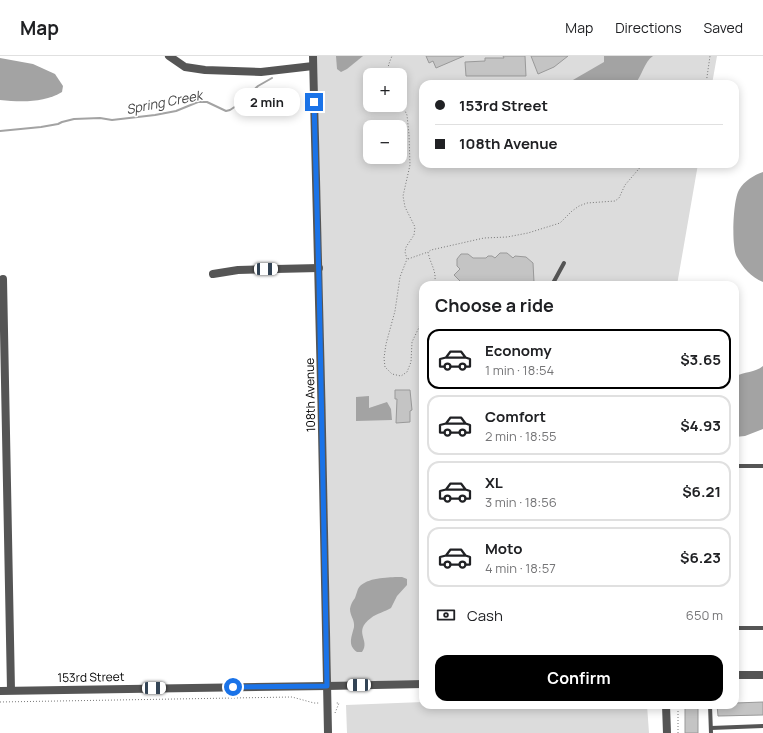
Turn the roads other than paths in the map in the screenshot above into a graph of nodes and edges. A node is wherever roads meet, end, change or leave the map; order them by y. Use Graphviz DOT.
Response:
graph roads {
  1 [pos="169,56"];
  2 [pos="313,56"];
  3 [pos="313,66"];
  4 [pos="564,263"];
  5 [pos="319,268"];
  6 [pos="214,274"];
  7 [pos="3,279"];
  8 [pos="554,281"];
  9 [pos="739,466"];
  10 [pos="763,466"];
  11 [pos="739,628"];
  12 [pos="763,628"];
  13 [pos="763,674"];
  14 [pos="739,675"];
  15 [pos="419,684"];
  16 [pos="327,686"];
  17 [pos="11,690"];
  18 [pos="0,691"];
  19 [pos="666,709"];
  20 [pos="710,709"];
  21 [pos="763,726"];
  22 [pos="711,728"];
  23 [pos="328,733"];
  24 [pos="667,733"];
  25 [pos="711,733"];
  1 -- 3 [label="street"];
  2 -- 3 [label="street, 108th Avenue"];
  3 -- 5 [label="street, 108th Avenue"];
  4 -- 8 [label="lane"];
  5 -- 6 [label="street"];
  5 -- 16 [label="street, 108th Avenue"];
  7 -- 17 [label="street"];
  9 -- 10 [label="lane"];
  11 -- 12 [label="lane"];
  13 -- 14 [label="street"];
  15 -- 16 [label="street, 153rd Street"];
  16 -- 17 [label="street, 153rd Street"];
  16 -- 23 [label="street, 108th Avenue"];
  17 -- 18 [label="street, 153rd Street"];
  19 -- 24 [label="street"];
  20 -- 22 [label="lane"];
  21 -- 22 [label="lane"];
  22 -- 25 [label="lane"];
}
